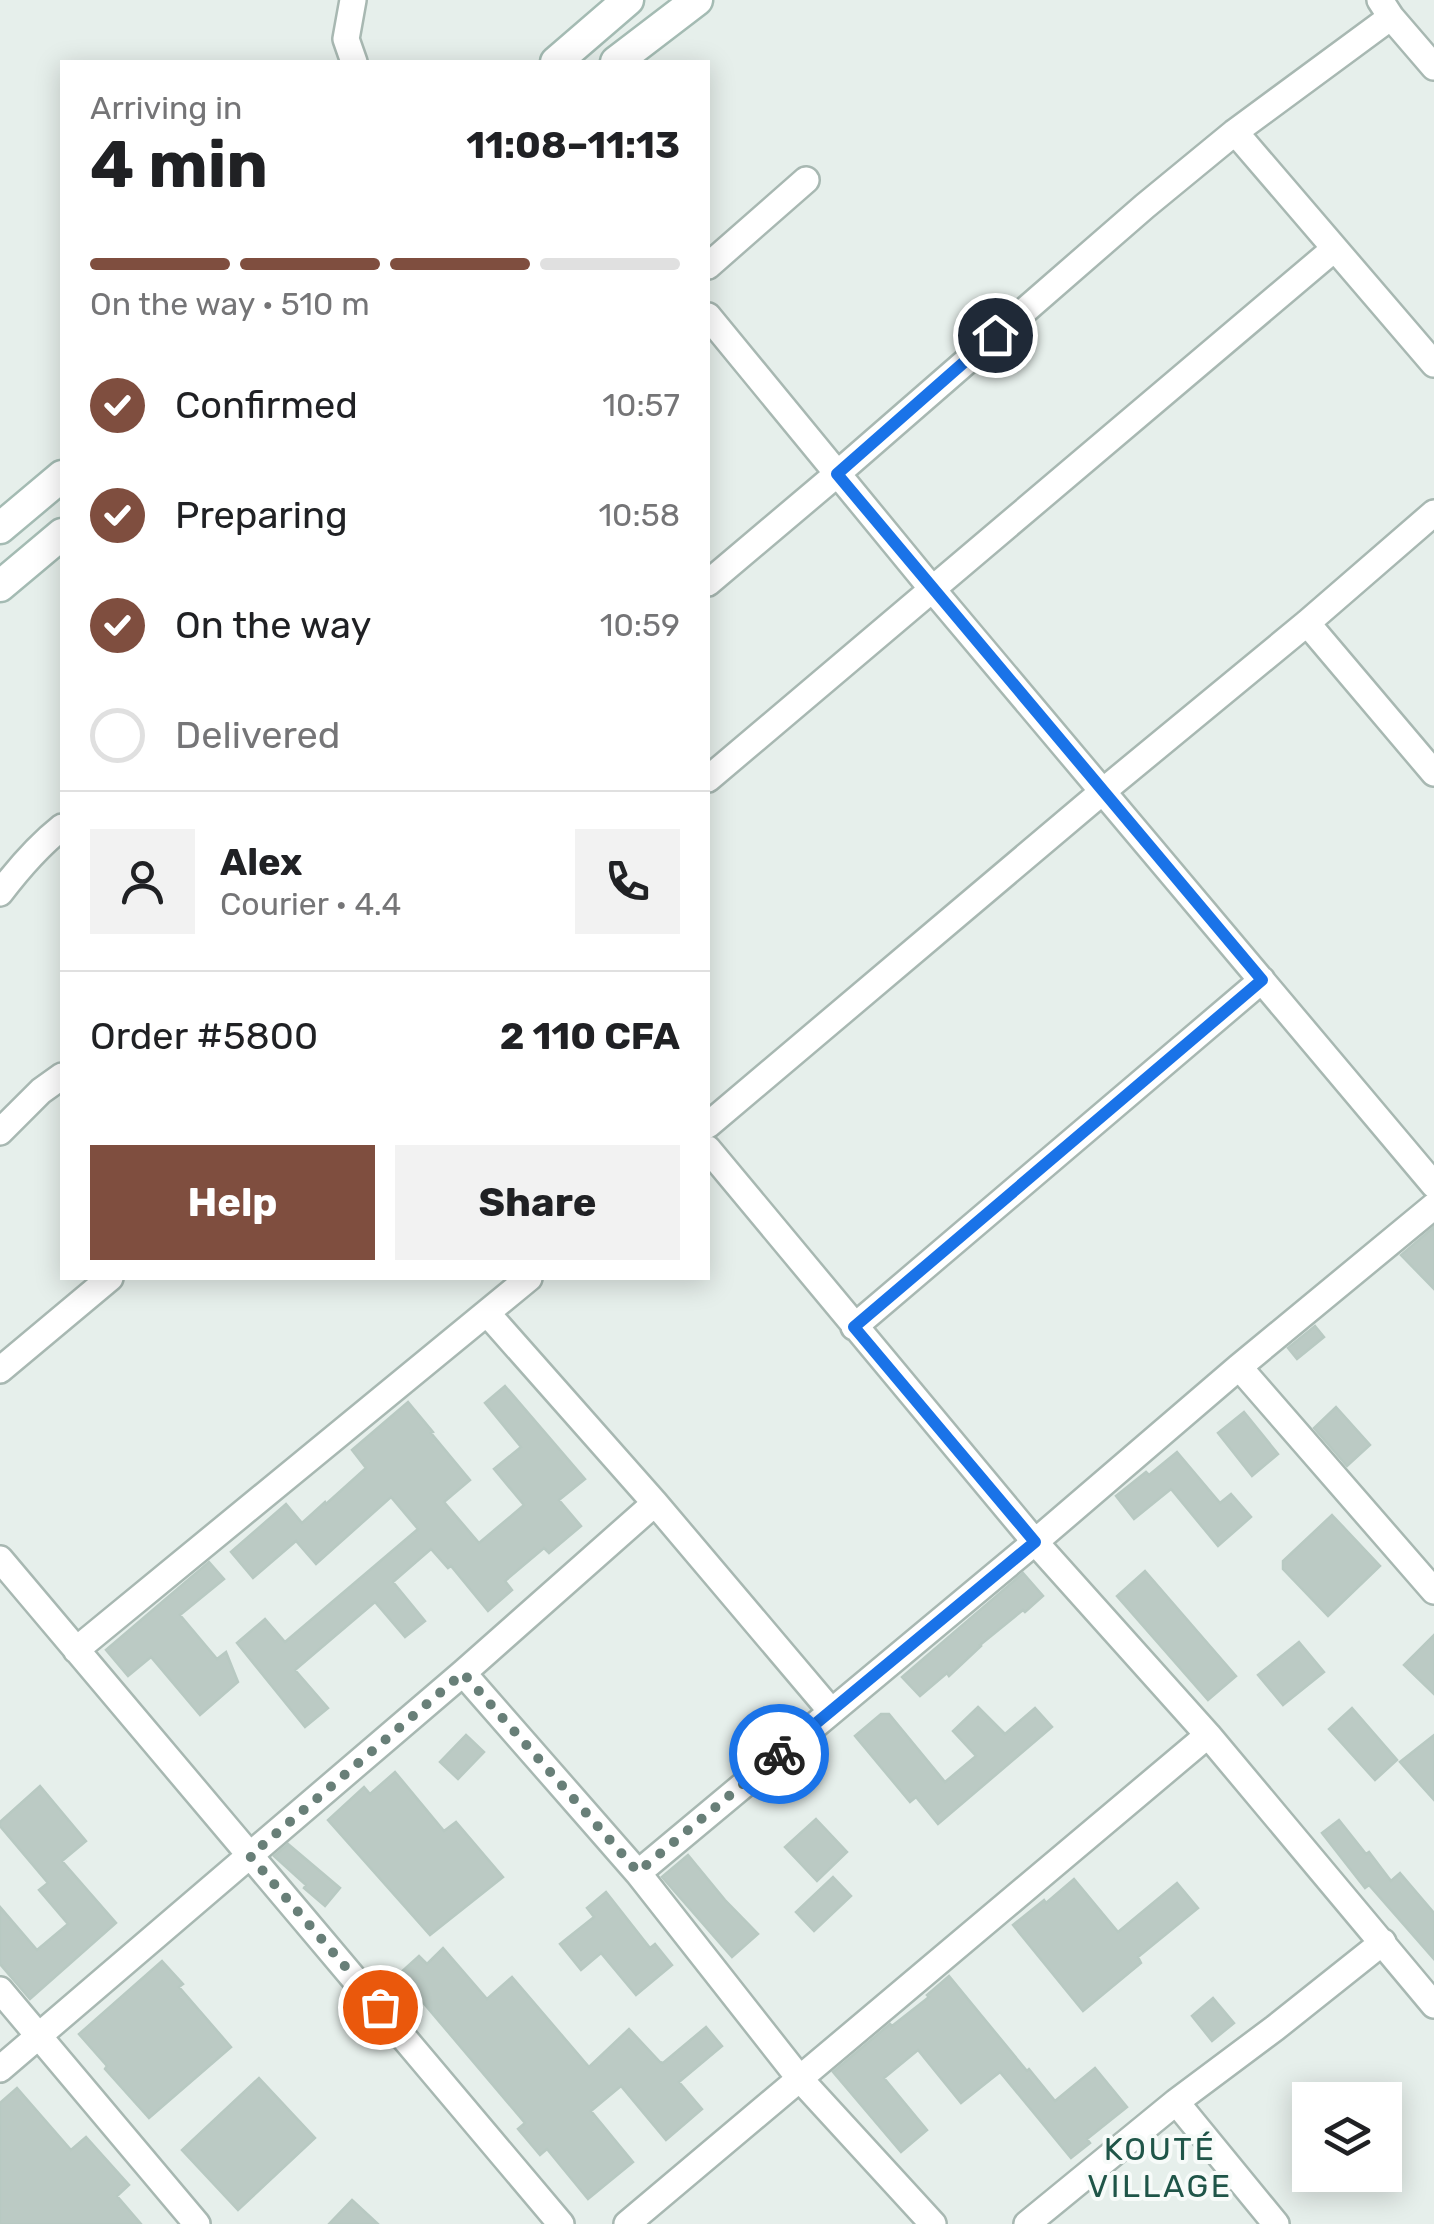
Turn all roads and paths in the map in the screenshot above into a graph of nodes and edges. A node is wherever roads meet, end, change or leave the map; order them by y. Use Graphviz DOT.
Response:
graph roads {
  1 [pos="353,0"];
  2 [pos="628,0"];
  3 [pos="697,0"];
  4 [pos="1386,8"];
  5 [pos="353,60"];
  6 [pos="558,60"];
  7 [pos="619,60"];
  8 [pos="1434,68"];
  9 [pos="1235,132"];
  10 [pos="806,180"];
  11 [pos="1334,249"];
  12 [pos="710,264"];
  13 [pos="710,318"];
  14 [pos="1434,364"];
  15 [pos="837,474"];
  16 [pos="60,478"];
  17 [pos="1434,513"];
  18 [pos="0,528"];
  19 [pos="60,536"];
  20 [pos="710,581"];
  21 [pos="0,586"];
  22 [pos="933,590"];
  23 [pos="1306,623"];
  24 [pos="1434,774"];
  25 [pos="710,777"];
  26 [pos="1102,792"];
  27 [pos="60,829"];
  28 [pos="0,893"];
  29 [pos="1262,980"];
  30 [pos="60,1077"];
  31 [pos="710,1123"];
  32 [pos="0,1132"];
  33 [pos="710,1151"];
  34 [pos="1434,1184"];
  35 [pos="1434,1206"];
  36 [pos="108,1280"];
  37 [pos="527,1280"];
  38 [pos="487,1313"];
  39 [pos="854,1327"];
  40 [pos="1240,1367"];
  41 [pos="0,1370"];
  42 [pos="655,1503"];
  43 [pos="1035,1542"];
  44 [pos="0,1559"];
  45 [pos="1434,1591"];
  46 [pos="76,1650"];
  47 [pos="463,1673"];
  48 [pos="831,1711"];
  49 [pos="1208,1735"];
  50 [pos="250,1856"];
  51 [pos="638,1872"];
  52 [pos="1382,1942"];
  53 [pos="0,1990"];
  54 [pos="1434,2005"];
  55 [pos="40,2036"];
  56 [pos="0,2068"];
  57 [pos="800,2079"];
  58 [pos="1176,2102"];
  59 [pos="197,2224"];
  60 [pos="561,2224"];
  61 [pos="626,2224"];
  62 [pos="933,2224"];
  63 [pos="1026,2224"];
  64 [pos="1276,2224"];
  1 -- 5 [label="street"];
  2 -- 6 [label="main road"];
  3 -- 7 [label="main road"];
  4 -- 8 [label="street"];
  4 -- 9 [label="street"];
  9 -- 11 [label="street"];
  9 -- 15 [label="street"];
  10 -- 12 [label="street"];
  11 -- 14 [label="street"];
  11 -- 22 [label="street"];
  13 -- 15 [label="street"];
  15 -- 20 [label="street"];
  15 -- 22 [label="street"];
  16 -- 18 [label="main road"];
  17 -- 23 [label="street"];
  19 -- 21 [label="main road"];
  22 -- 25 [label="street"];
  22 -- 26 [label="street"];
  23 -- 24 [label="street"];
  23 -- 26 [label="street"];
  26 -- 29 [label="street"];
  26 -- 31 [label="street"];
  27 -- 28 [label="street"];
  29 -- 34 [label="street"];
  29 -- 39 [label="street"];
  30 -- 32 [label="street"];
  33 -- 39 [label="street"];
  35 -- 40 [label="street"];
  36 -- 41 [label="street"];
  37 -- 38 [label="street"];
  38 -- 42 [label="street"];
  38 -- 46 [label="street"];
  39 -- 43 [label="street"];
  40 -- 43 [label="street"];
  40 -- 45 [label="street"];
  42 -- 47 [label="street"];
  42 -- 48 [label="street"];
  43 -- 48 [label="street"];
  43 -- 49 [label="street"];
  44 -- 46 [label="street"];
  46 -- 50 [label="street"];
  47 -- 50 [label="street"];
  47 -- 51 [label="street"];
  48 -- 51 [label="street"];
  49 -- 52 [label="street"];
  49 -- 57 [label="street"];
  50 -- 55 [label="street"];
  50 -- 60 [label="street"];
  51 -- 57 [label="street"];
  52 -- 54 [label="street"];
  52 -- 58 [label="street"];
  53 -- 55 [label="street"];
  55 -- 56 [label="street"];
  55 -- 59 [label="street"];
  57 -- 61 [label="street"];
  57 -- 62 [label="street"];
  58 -- 63 [label="street"];
  58 -- 64 [label="street"];
}
